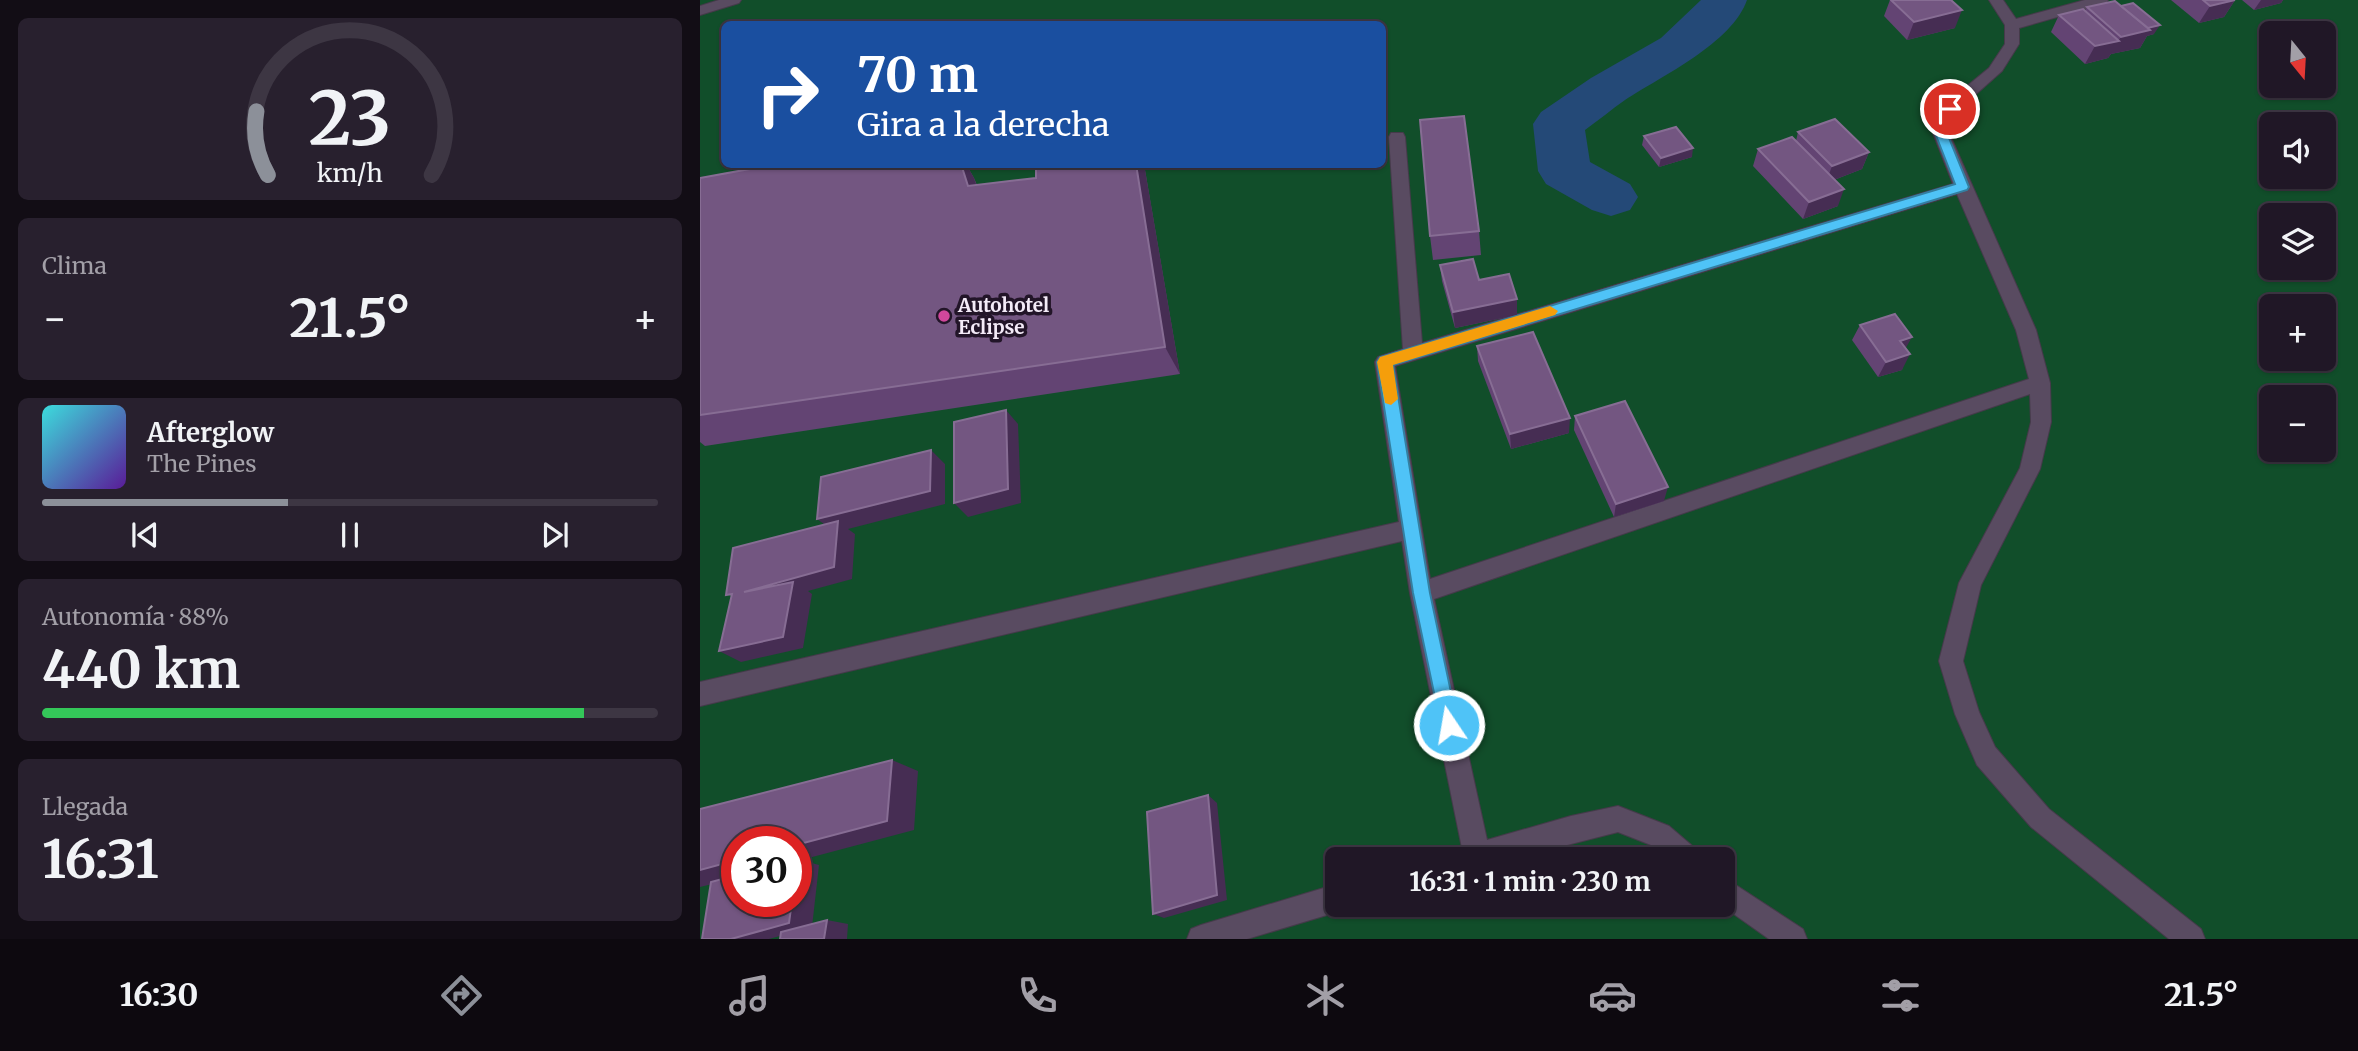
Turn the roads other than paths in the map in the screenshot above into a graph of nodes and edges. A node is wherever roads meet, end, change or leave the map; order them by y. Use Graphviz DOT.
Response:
graph roads {
  1 [pos="734,0"];
  2 [pos="1996,0"];
  3 [pos="2101,0"];
  4 [pos="700,11"];
  5 [pos="2012,25"];
  6 [pos="1396,137"];
  7 [pos="1962,187"];
  8 [pos="1413,353"];
  9 [pos="2040,383"];
  10 [pos="1412,529"];
  11 [pos="1422,593"];
  12 [pos="700,694"];
  13 [pos="1470,847"];
  14 [pos="1510,847"];
  15 [pos="1674,847"];
  16 [pos="1735,898"];
  17 [pos="1325,902"];
  18 [pos="1200,939"];
  19 [pos="1793,939"];
  20 [pos="2191,939"];
  1 -- 4 [label="street"];
  2 -- 5 [label="street"];
  3 -- 5 [label="street"];
  5 -- 7 [label="street"];
  6 -- 8 [label="street"];
  7 -- 8 [label="street"];
  7 -- 9 [label="street"];
  8 -- 10 [label="street"];
  9 -- 11 [label="street"];
  9 -- 20 [label="street"];
  10 -- 11 [label="street"];
  10 -- 12 [label="street"];
  11 -- 13 [label="street"];
  14 -- 15 [label="street"];
  16 -- 19 [label="street"];
  17 -- 18 [label="street"];
}
